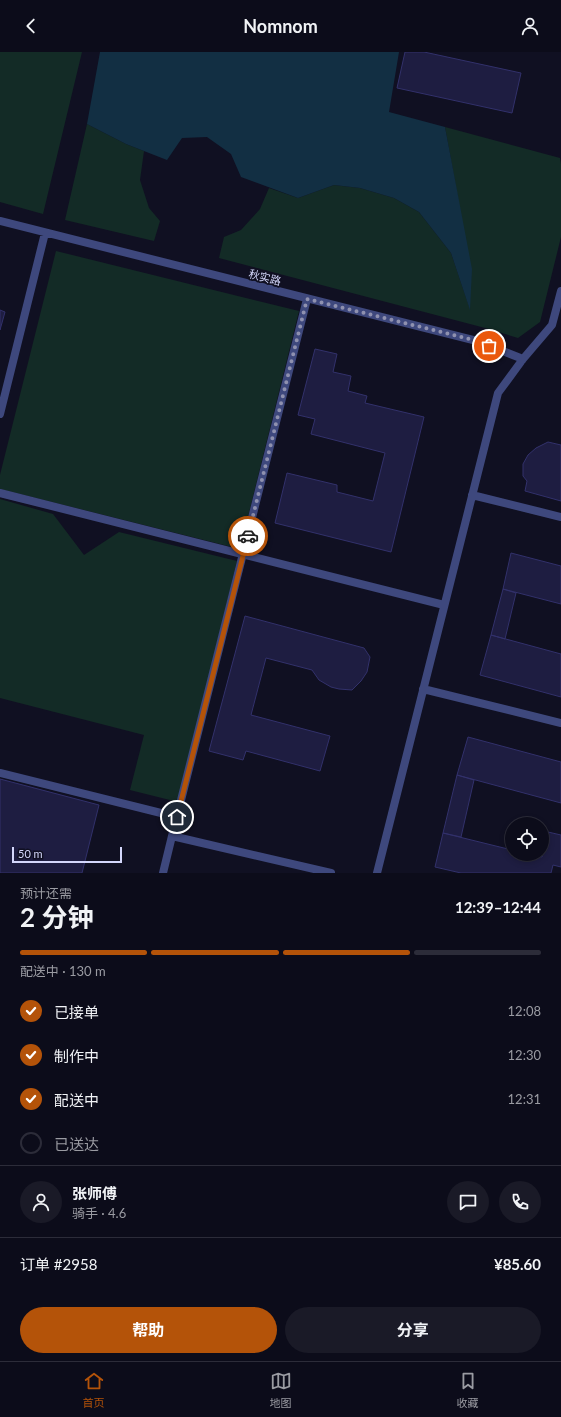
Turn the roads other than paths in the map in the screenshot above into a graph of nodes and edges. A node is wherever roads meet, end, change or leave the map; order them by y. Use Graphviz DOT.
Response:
graph roads {
  1 [pos="0,221"];
  2 [pos="45,233"];
  3 [pos="561,290"];
  4 [pos="307,299"];
  5 [pos="523,358"];
  6 [pos="0,414"];
  7 [pos="0,493"];
  8 [pos="472,495"];
  9 [pos="561,517"];
  10 [pos="243,554"];
  11 [pos="444,605"];
  12 [pos="423,689"];
  13 [pos="561,723"];
  14 [pos="0,773"];
  15 [pos="177,817"];
  16 [pos="172,836"];
  17 [pos="163,873"];
  18 [pos="331,873"];
  19 [pos="377,873"];
  1 -- 2 [label="lane, 秋实路"];
  2 -- 4 [label="lane, 秋实路"];
  2 -- 6 [label="lane"];
  3 -- 5 [label="lane"];
  4 -- 5 [label="lane, 秋实路"];
  4 -- 10 [label="lane"];
  5 -- 8 [label="lane"];
  7 -- 10 [label="lane"];
  8 -- 9 [label="lane"];
  8 -- 11 [label="lane"];
  10 -- 11 [label="lane"];
  10 -- 15 [label="lane"];
  11 -- 12 [label="lane"];
  12 -- 13 [label="lane"];
  12 -- 19 [label="lane"];
  14 -- 15 [label="lane"];
  15 -- 16 [label="lane"];
  16 -- 17 [label="lane"];
  16 -- 18 [label="lane"];
}
